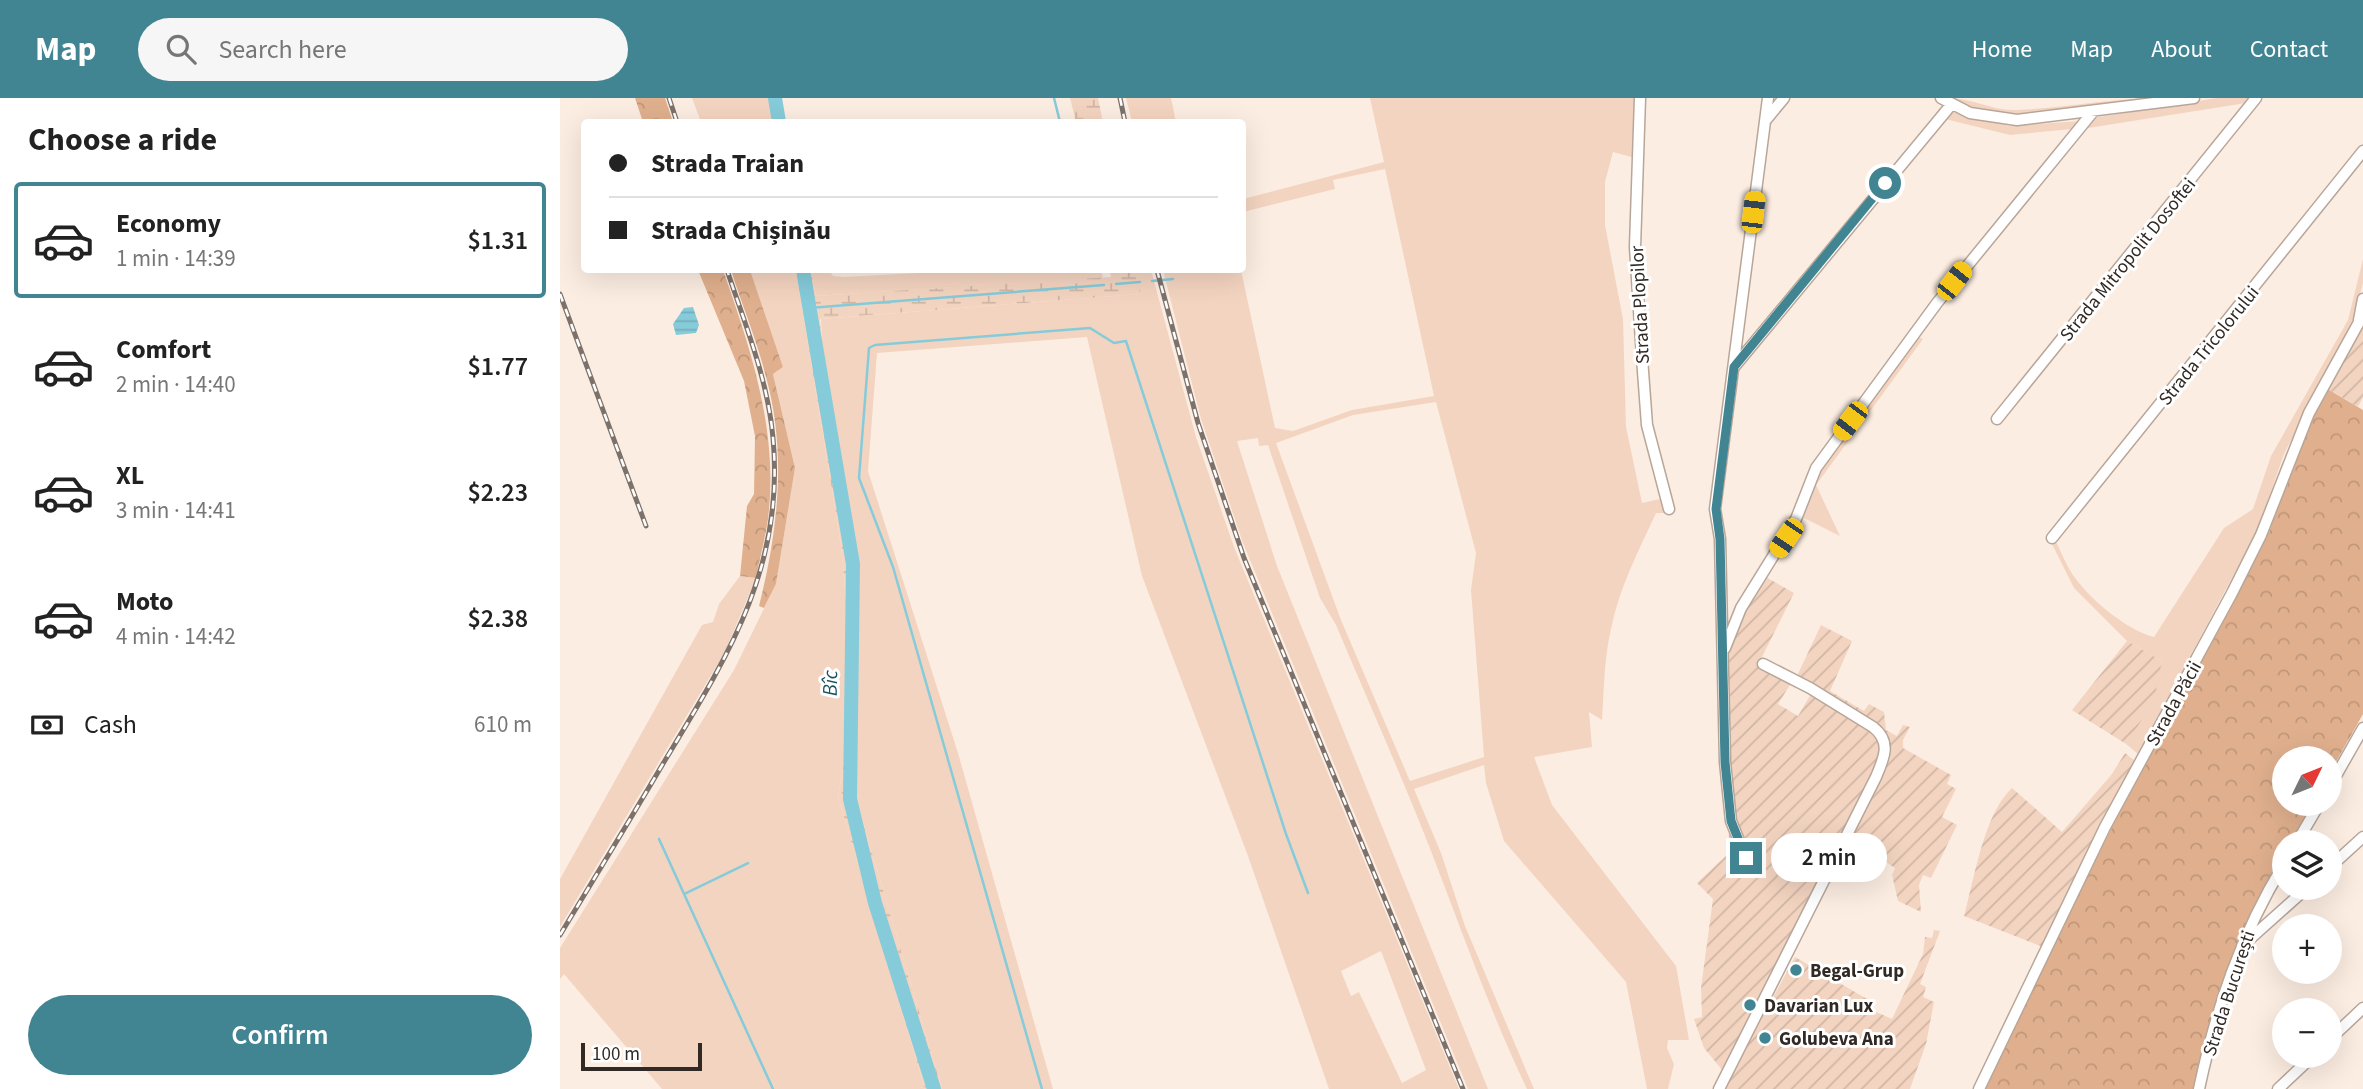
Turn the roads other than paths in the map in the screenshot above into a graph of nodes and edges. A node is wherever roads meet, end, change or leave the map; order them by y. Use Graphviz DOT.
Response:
graph roads {
  1 [pos="1640,98"];
  2 [pos="1768,98"];
  3 [pos="1784,98"];
  4 [pos="1941,98"];
  5 [pos="2194,98"];
  6 [pos="2256,98"];
  7 [pos="1951,105"];
  8 [pos="2092,113"];
  9 [pos="1765,121"];
  10 [pos="2363,151"];
  11 [pos="2363,299"];
  12 [pos="2361,318"];
  13 [pos="1734,367"];
  14 [pos="1997,419"];
  15 [pos="1669,509"];
  16 [pos="2052,538"];
  17 [pos="1723,651"];
  18 [pos="1763,664"];
  19 [pos="2363,729"];
  20 [pos="2342,765"];
  21 [pos="2363,837"];
  22 [pos="2342,856"];
  23 [pos="1746,858"];
  24 [pos="2272,885"];
  25 [pos="2293,900"];
  26 [pos="2241,947"];
  27 [pos="2363,1008"];
  28 [pos="2342,1028"];
  29 [pos="2300,1068"];
  30 [pos="1719,1089"];
  31 [pos="1979,1089"];
  32 [pos="2199,1089"];
  33 [pos="2278,1089"];
  1 -- 15 [label="street, Strada Plopilor"];
  2 -- 9 [label="street"];
  3 -- 9 [label="street"];
  4 -- 7 [label="street"];
  5 -- 8 [label="street"];
  6 -- 14 [label="street, Strada Mitropolit Dosoftei"];
  7 -- 8 [label="street"];
  7 -- 13 [label="street"];
  8 -- 17 [label="street"];
  9 -- 13 [label="street"];
  10 -- 16 [label="street, Strada Tricolorului"];
  11 -- 12 [label="street, Strada Păcii"];
  12 -- 31 [label="street, Strada Păcii"];
  13 -- 17 [label="street"];
  17 -- 23 [label="street"];
  18 -- 30 [label="street"];
  19 -- 20 [label="street"];
  21 -- 22 [label="street"];
  24 -- 26 [label="street, Strada București"];
  25 -- 26 [label="street"];
  26 -- 32 [label="street, Strada București"];
  27 -- 28 [label="street"];
  29 -- 33 [label="street"];
}
